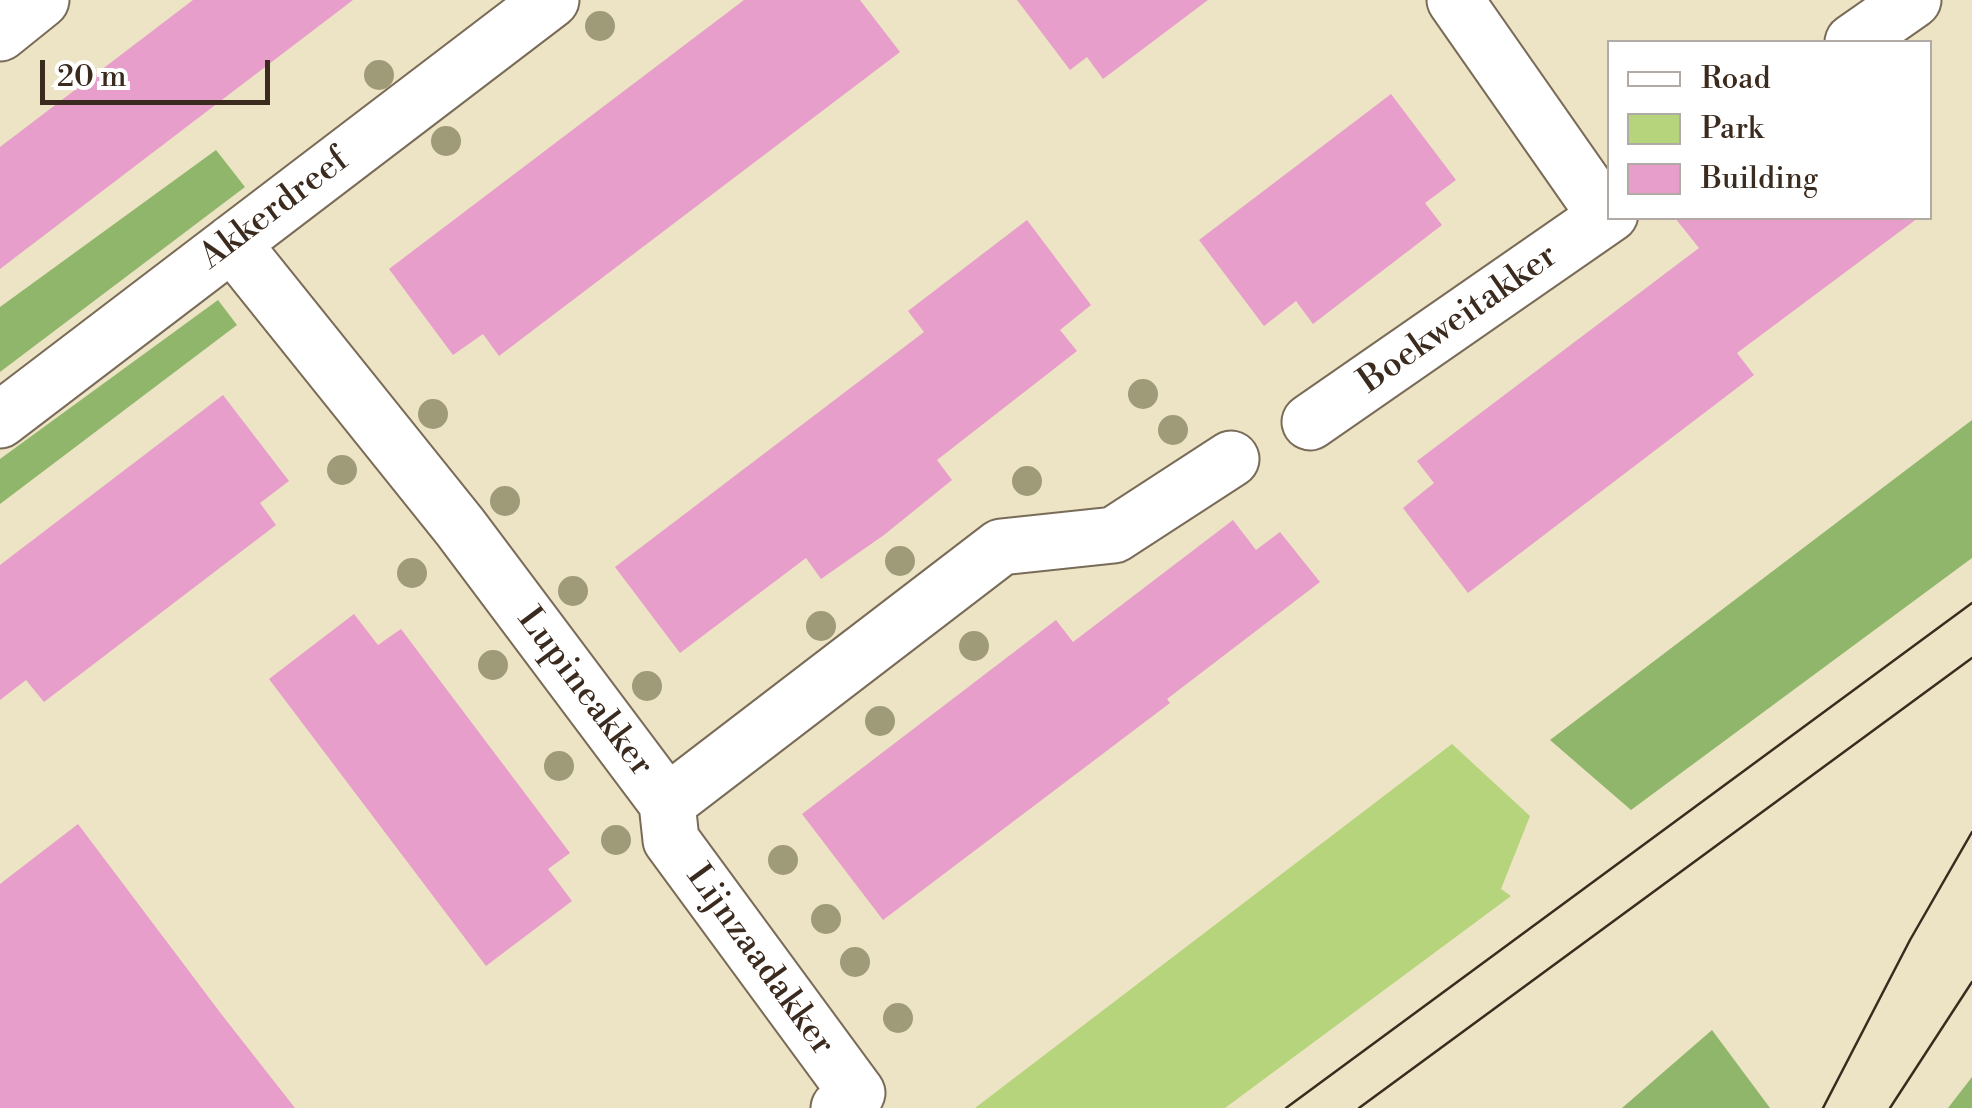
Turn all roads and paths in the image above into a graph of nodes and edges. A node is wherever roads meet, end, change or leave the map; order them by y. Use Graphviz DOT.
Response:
graph roads {
  1 [pos="41,0"];
  2 [pos="551,0"];
  3 [pos="1913,0"];
  4 [pos="1462,2"];
  5 [pos="0,33"];
  6 [pos="1855,40"];
  7 [pos="1607,214"];
  8 [pos="1607,216"];
  9 [pos="232,243"];
  10 [pos="0,420"];
  11 [pos="1310,422"];
  12 [pos="1231,459"];
  13 [pos="667,803"];
  14 [pos="840,1108"];
  1 -- 5 [label="street"];
  2 -- 9 [label="street, Akkerdreef"];
  3 -- 6 [label="street"];
  4 -- 7 [label="street, Boekweitakker"];
  8 -- 11 [label="street, Boekweitakker"];
  9 -- 10 [label="street, Akkerdreef"];
  9 -- 13 [label="street, Lupineakker"];
  12 -- 13 [label="street, Lupineakker"];
  13 -- 14 [label="street, Lijnzaadakker"];
}
